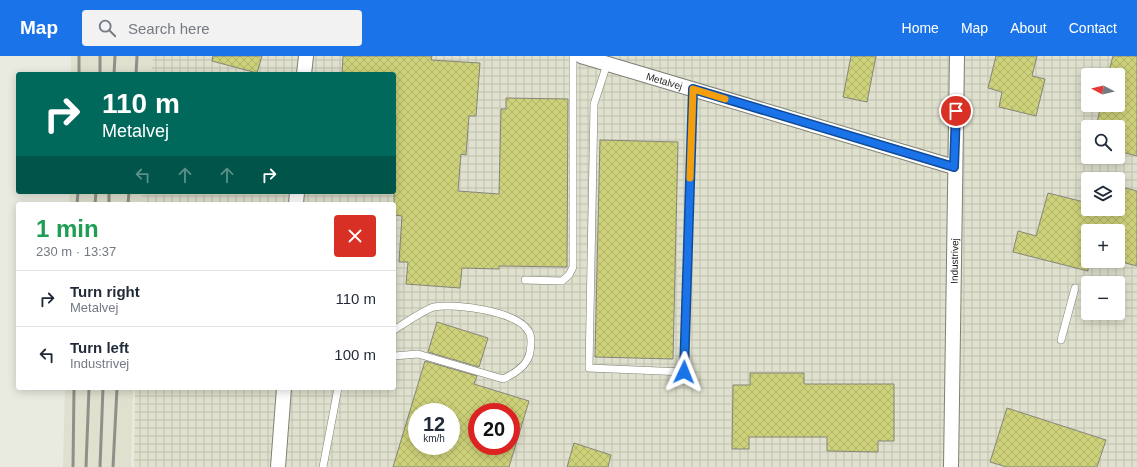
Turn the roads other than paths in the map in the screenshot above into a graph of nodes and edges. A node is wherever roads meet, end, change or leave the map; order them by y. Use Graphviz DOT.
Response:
graph roads {
  1 [pos="306,56"];
  2 [pos="573,56"];
  3 [pos="581,56"];
  4 [pos="957,56"];
  5 [pos="607,64"];
  6 [pos="304,72"];
  7 [pos="693,89"];
  8 [pos="954,167"];
  9 [pos="525,280"];
  10 [pos="1075,288"];
  11 [pos="396,329"];
  12 [pos="1061,340"];
  13 [pos="396,356"];
  14 [pos="284,390"];
  15 [pos="338,390"];
  16 [pos="278,467"];
  17 [pos="323,467"];
  18 [pos="951,467"];
  1 -- 6 [label="street"];
  2 -- 9 [label="lane"];
  3 -- 5 [label="street, Metalvej"];
  4 -- 8 [label="street, Industrivej"];
  5 -- 7 [label="street, Metalvej"];
  5 -- 7 [label="lane"];
  7 -- 8 [label="street, Metalvej"];
  8 -- 18 [label="street, Industrivej"];
  10 -- 12 [label="lane"];
  11 -- 13 [label="lane"];
  14 -- 16 [label="street"];
  15 -- 17 [label="lane"];
}
